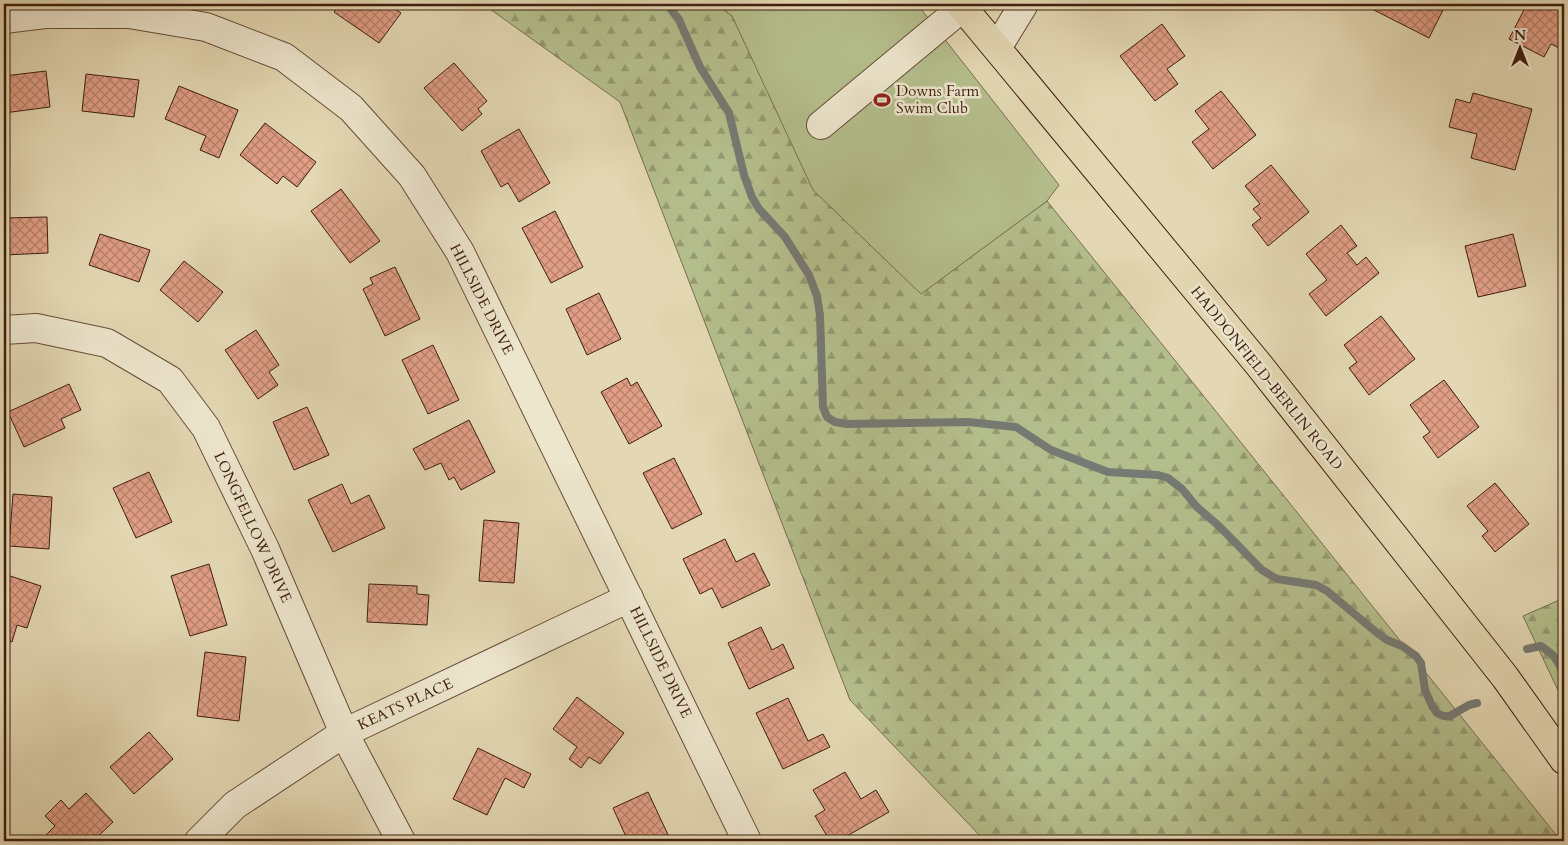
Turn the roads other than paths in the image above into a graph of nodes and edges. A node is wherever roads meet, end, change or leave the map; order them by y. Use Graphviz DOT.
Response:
graph roads {
  1 [pos="1024,4"];
  2 [pos="961,6"];
  3 [pos="4,20"];
  4 [pos="997,48"];
  5 [pos="821,125"];
  6 [pos="4,330"];
  7 [pos="629,598"];
  8 [pos="344,733"];
  9 [pos="1564,760"];
  10 [pos="199,841"];
  11 [pos="400,841"];
  12 [pos="748,841"];
  1 -- 4 [label="street"];
  2 -- 4 [label="main road, HADDONFIELD-BERLIN ROAD"];
  2 -- 5 [label="street"];
  3 -- 7 [label="street, HILLSIDE DRIVE"];
  4 -- 9 [label="main road, HADDONFIELD-BERLIN ROAD"];
  6 -- 8 [label="street, LONGFELLOW DRIVE"];
  7 -- 8 [label="street, KEATS PLACE"];
  7 -- 12 [label="street, HILLSIDE DRIVE"];
  8 -- 10 [label="street, KEATS PLACE"];
  8 -- 11 [label="street, LONGFELLOW DRIVE"];
}
